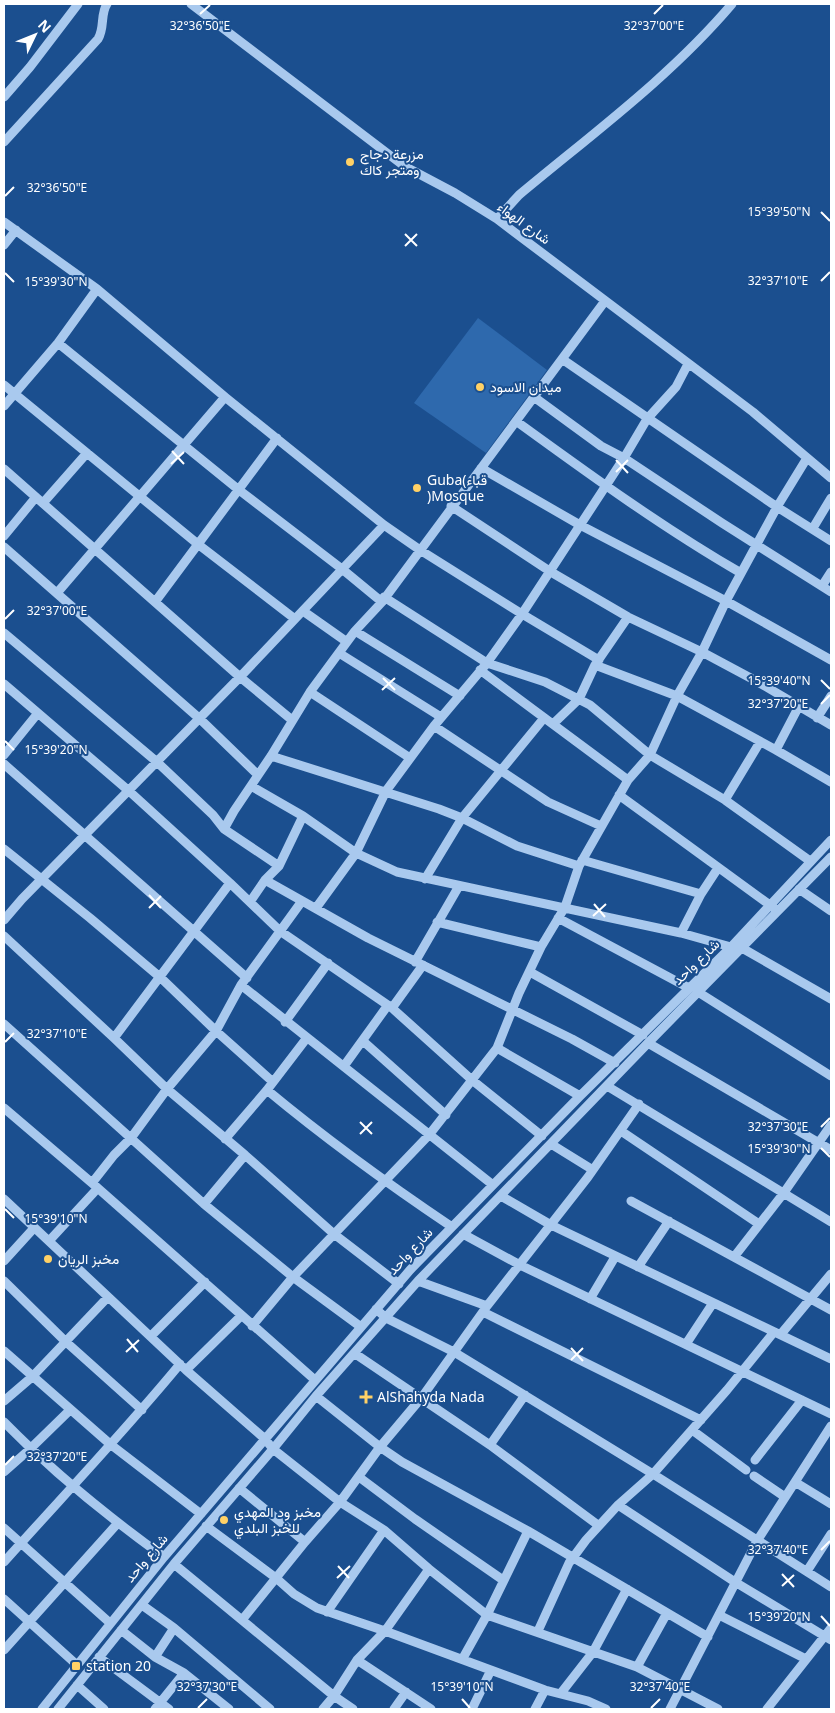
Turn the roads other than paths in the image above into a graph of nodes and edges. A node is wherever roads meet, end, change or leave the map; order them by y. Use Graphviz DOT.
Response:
graph roads {
  1 [pos="78,4"];
  2 [pos="107,4"];
  3 [pos="191,4"];
  4 [pos="732,4"];
  5 [pos="4,98"];
  6 [pos="4,142"];
  7 [pos="497,219"];
  8 [pos="4,222"];
  9 [pos="16,230"];
  10 [pos="4,245"];
  11 [pos="97,289"];
  12 [pos="605,301"];
  13 [pos="58,343"];
  14 [pos="562,359"];
  15 [pos="688,364"];
  16 [pos="4,385"];
  17 [pos="14,394"];
  18 [pos="225,397"];
  19 [pos="534,397"];
  20 [pos="4,406"];
  21 [pos="647,419"];
  22 [pos="516,421"];
  23 [pos="277,438"];
  24 [pos="184,446"];
  25 [pos="86,453"];
  26 [pos="624,458"];
  27 [pos="807,458"];
  28 [pos="481,468"];
  29 [pos="4,469"];
  30 [pos="831,478"];
  31 [pos="605,486"];
  32 [pos="239,490"];
  33 [pos="140,497"];
  34 [pos="831,498"];
  35 [pos="39,500"];
  36 [pos="451,506"];
  37 [pos="776,507"];
  38 [pos="384,525"];
  39 [pos="580,525"];
  40 [pos="813,528"];
  41 [pos="4,536"];
  42 [pos="831,541"];
  43 [pos="757,544"];
  44 [pos="199,545"];
  45 [pos="4,549"];
  46 [pos="94,550"];
  47 [pos="420,550"];
  48 [pos="342,569"];
  49 [pos="551,572"];
  50 [pos="831,572"];
  51 [pos="742,573"];
  52 [pos="822,586"];
  53 [pos="831,592"];
  54 [pos="57,593"];
  55 [pos="383,600"];
  56 [pos="726,601"];
  57 [pos="155,602"];
  58 [pos="303,611"];
  59 [pos="522,614"];
  60 [pos="628,617"];
  61 [pos="295,620"];
  62 [pos="355,631"];
  63 [pos="4,632"];
  64 [pos="347,642"];
  65 [pos="702,652"];
  66 [pos="339,653"];
  67 [pos="830,657"];
  68 [pos="488,663"];
  69 [pos="597,663"];
  70 [pos="480,670"];
  71 [pos="240,677"];
  72 [pos="4,684"];
  73 [pos="310,692"];
  74 [pos="460,696"];
  75 [pos="677,696"];
  76 [pos="831,696"];
  77 [pos="579,699"];
  78 [pos="799,706"];
  79 [pos="38,713"];
  80 [pos="441,718"];
  81 [pos="544,718"];
  82 [pos="818,718"];
  83 [pos="200,719"];
  84 [pos="292,720"];
  85 [pos="553,724"];
  86 [pos="434,726"];
  87 [pos="831,726"];
  88 [pos="760,742"];
  89 [pos="776,750"];
  90 [pos="4,755"];
  91 [pos="650,755"];
  92 [pos="271,756"];
  93 [pos="410,758"];
  94 [pos="157,762"];
  95 [pos="4,764"];
  96 [pos="501,770"];
  97 [pos="258,775"];
  98 [pos="628,780"];
  99 [pos="831,782"];
  100 [pos="252,786"];
  101 [pos="129,791"];
  102 [pos="386,791"];
  103 [pos="619,795"];
  104 [pos="725,800"];
  105 [pos="304,816"];
  106 [pos="462,818"];
  107 [pos="601,826"];
  108 [pos="224,829"];
  109 [pos="85,835"];
  110 [pos="831,840"];
  111 [pos="4,849"];
  112 [pos="356,852"];
  113 [pos="831,857"];
  114 [pos="810,861"];
  115 [pos="580,863"];
  116 [pos="279,866"];
  117 [pos="718,868"];
  118 [pos="425,879"];
  119 [pos="40,880"];
  120 [pos="265,880"];
  121 [pos="230,883"];
  122 [pos="459,886"];
  123 [pos="799,889"];
  124 [pos="702,894"];
  125 [pos="302,901"];
  126 [pos="250,902"];
  127 [pos="565,907"];
  128 [pos="316,908"];
  129 [pos="774,909"];
  130 [pos="831,912"];
  131 [pos="558,918"];
  132 [pos="4,920"];
  133 [pos="437,922"];
  134 [pos="196,931"];
  135 [pos="280,931"];
  136 [pos="682,932"];
  137 [pos="4,936"];
  138 [pos="541,947"];
  139 [pos="731,947"];
  140 [pos="742,948"];
  141 [pos="328,962"];
  142 [pos="419,964"];
  143 [pos="530,972"];
  144 [pos="161,978"];
  145 [pos="244,981"];
  146 [pos="689,988"];
  147 [pos="698,992"];
  148 [pos="830,995"];
  149 [pos="390,1006"];
  150 [pos="513,1011"];
  151 [pos="285,1022"];
  152 [pos="4,1024"];
  153 [pos="216,1031"];
  154 [pos="643,1035"];
  155 [pos="114,1038"];
  156 [pos="306,1039"];
  157 [pos="363,1041"];
  158 [pos="648,1043"];
  159 [pos="497,1048"];
  160 [pos="615,1063"];
  161 [pos="344,1066"];
  162 [pos="831,1076"];
  163 [pos="472,1080"];
  164 [pos="273,1082"];
  165 [pos="607,1086"];
  166 [pos="167,1090"];
  167 [pos="267,1090"];
  168 [pos="580,1096"];
  169 [pos="639,1104"];
  170 [pos="4,1108"];
  171 [pos="563,1113"];
  172 [pos="446,1115"];
  173 [pos="572,1123"];
  174 [pos="831,1125"];
  175 [pos="621,1131"];
  176 [pos="429,1135"];
  177 [pos="542,1136"];
  178 [pos="130,1138"];
  179 [pos="225,1139"];
  180 [pos="820,1143"];
  181 [pos="551,1144"];
  182 [pos="831,1150"];
  183 [pos="245,1155"];
  184 [pos="593,1170"];
  185 [pos="384,1181"];
  186 [pos="493,1185"];
  187 [pos="95,1186"];
  188 [pos="783,1194"];
  189 [pos="501,1196"];
  190 [pos="4,1199"];
  191 [pos="631,1201"];
  192 [pos="204,1204"];
  193 [pos="669,1221"];
  194 [pos="831,1222"];
  195 [pos="759,1224"];
  196 [pos="551,1225"];
  197 [pos="452,1227"];
  198 [pos="34,1228"];
  199 [pos="334,1234"];
  200 [pos="463,1234"];
  201 [pos="49,1241"];
  202 [pos="615,1257"];
  203 [pos="734,1257"];
  204 [pos="4,1260"];
  205 [pos="520,1265"];
  206 [pos="638,1267"];
  207 [pos="831,1274"];
  208 [pos="293,1277"];
  209 [pos="4,1281"];
  210 [pos="418,1281"];
  211 [pos="205,1282"];
  212 [pos="399,1284"];
  213 [pos="108,1297"];
  214 [pos="590,1299"];
  215 [pos="810,1299"];
  216 [pos="713,1303"];
  217 [pos="376,1309"];
  218 [pos="485,1309"];
  219 [pos="831,1310"];
  220 [pos="241,1316"];
  221 [pos="386,1318"];
  222 [pos="252,1326"];
  223 [pos="361,1327"];
  224 [pos="778,1333"];
  225 [pos="151,1336"];
  226 [pos="65,1341"];
  227 [pos="686,1344"];
  228 [pos="4,1351"];
  229 [pos="354,1352"];
  230 [pos="454,1352"];
  231 [pos="831,1359"];
  232 [pos="183,1367"];
  233 [pos="742,1372"];
  234 [pos="32,1376"];
  235 [pos="315,1380"];
  236 [pos="525,1395"];
  237 [pos="316,1396"];
  238 [pos="422,1397"];
  239 [pos="802,1400"];
  240 [pos="4,1401"];
  241 [pos="70,1410"];
  242 [pos="142,1410"];
  243 [pos="831,1414"];
  244 [pos="700,1420"];
  245 [pos="4,1422"];
  246 [pos="831,1426"];
  247 [pos="692,1430"];
  248 [pos="265,1439"];
  249 [pos="110,1444"];
  250 [pos="490,1445"];
  251 [pos="380,1447"];
  252 [pos="30,1449"];
  253 [pos="273,1449"];
  254 [pos="755,1460"];
  255 [pos="746,1470"];
  256 [pos="4,1472"];
  257 [pos="653,1474"];
  258 [pos="754,1476"];
  259 [pos="359,1477"];
  260 [pos="795,1482"];
  261 [pos="73,1487"];
  262 [pos="239,1488"];
  263 [pos="785,1497"];
  264 [pos="340,1502"];
  265 [pos="831,1504"];
  266 [pos="618,1505"];
  267 [pos="201,1514"];
  268 [pos="117,1524"];
  269 [pos="598,1525"];
  270 [pos="206,1526"];
  271 [pos="4,1528"];
  272 [pos="384,1530"];
  273 [pos="528,1531"];
  274 [pos="831,1534"];
  275 [pos="758,1541"];
  276 [pos="305,1542"];
  277 [pos="20,1543"];
  278 [pos="164,1557"];
  279 [pos="572,1557"];
  280 [pos="4,1562"];
  281 [pos="174,1564"];
  282 [pos="429,1569"];
  283 [pos="807,1571"];
  284 [pos="276,1578"];
  285 [pos="503,1580"];
  286 [pos="64,1582"];
  287 [pos="735,1582"];
  288 [pos="831,1587"];
  289 [pos="627,1589"];
  290 [pos="4,1599"];
  291 [pos="142,1605"];
  292 [pos="328,1612"];
  293 [pos="667,1613"];
  294 [pos="487,1615"];
  295 [pos="719,1615"];
  296 [pos="242,1620"];
  297 [pos="29,1622"];
  298 [pos="110,1624"];
  299 [pos="174,1628"];
  300 [pos="831,1628"];
  301 [pos="121,1630"];
  302 [pos="386,1630"];
  303 [pos="538,1631"];
  304 [pos="708,1637"];
  305 [pos="828,1638"];
  306 [pos="4,1650"];
  307 [pos="593,1652"];
  308 [pos="156,1657"];
  309 [pos="99,1658"];
  310 [pos="462,1658"];
  311 [pos="806,1659"];
  312 [pos="358,1660"];
  313 [pos="77,1664"];
  314 [pos="637,1668"];
  315 [pos="490,1670"];
  316 [pos="184,1673"];
  317 [pos="77,1685"];
  318 [pos="545,1690"];
  319 [pos="680,1690"];
  320 [pos="406,1692"];
  321 [pos="560,1693"];
  322 [pos="334,1696"];
  323 [pos="586,1705"];
  324 [pos="158,1706"];
  325 [pos="42,1709"];
  326 [pos="58,1709"];
  327 [pos="104,1709"];
  328 [pos="168,1709"];
  329 [pos="229,1709"];
  330 [pos="270,1709"];
  331 [pos="323,1709"];
  332 [pos="353,1709"];
  333 [pos="394,1709"];
  334 [pos="431,1709"];
  335 [pos="472,1709"];
  336 [pos="535,1709"];
  337 [pos="606,1709"];
  338 [pos="670,1709"];
  339 [pos="718,1709"];
  340 [pos="767,1709"];
  1 -- 5 [label="street"];
  2 -- 6 [label="street"];
  3 -- 7 [label="street, شارع الهواء"];
  4 -- 7 [label="street"];
  7 -- 12 [label="street, شارع الهواء"];
  8 -- 9 [label="street"];
  9 -- 10 [label="street"];
  9 -- 11 [label="street"];
  11 -- 13 [label="street"];
  11 -- 18 [label="street"];
  12 -- 14 [label="street"];
  12 -- 15 [label="street, شارع الهواء"];
  13 -- 17 [label="street"];
  13 -- 24 [label="street"];
  14 -- 19 [label="street"];
  14 -- 21 [label="street"];
  15 -- 21 [label="street"];
  15 -- 27 [label="street, شارع الهواء"];
  16 -- 17 [label="street"];
  17 -- 20 [label="street"];
  17 -- 25 [label="street"];
  18 -- 23 [label="street"];
  18 -- 24 [label="street"];
  19 -- 22 [label="street"];
  19 -- 26 [label="street"];
  21 -- 26 [label="street"];
  21 -- 37 [label="street"];
  22 -- 28 [label="street"];
  22 -- 31 [label="street"];
  23 -- 32 [label="street"];
  23 -- 38 [label="street"];
  24 -- 32 [label="street"];
  24 -- 33 [label="street"];
  25 -- 33 [label="street"];
  25 -- 35 [label="street"];
  26 -- 31 [label="street"];
  26 -- 43 [label="street"];
  27 -- 30 [label="street, شارع الهواء"];
  27 -- 37 [label="street"];
  28 -- 36 [label="street"];
  28 -- 39 [label="street"];
  29 -- 35 [label="street"];
  31 -- 39 [label="street"];
  31 -- 51 [label="street"];
  32 -- 44 [label="street"];
  32 -- 48 [label="street"];
  33 -- 44 [label="street"];
  33 -- 46 [label="street"];
  34 -- 40 [label="street"];
  35 -- 41 [label="street"];
  35 -- 46 [label="street"];
  36 -- 47 [label="street"];
  36 -- 49 [label="street"];
  37 -- 40 [label="street"];
  37 -- 43 [label="street"];
  38 -- 47 [label="street"];
  38 -- 48 [label="street"];
  39 -- 49 [label="street"];
  39 -- 56 [label="street"];
  40 -- 42 [label="street"];
  43 -- 51 [label="street"];
  43 -- 52 [label="street"];
  44 -- 57 [label="street"];
  44 -- 61 [label="street"];
  45 -- 54 [label="street"];
  46 -- 54 [label="street"];
  46 -- 57 [label="street"];
  47 -- 55 [label="street"];
  47 -- 59 [label="street"];
  48 -- 55 [label="street"];
  48 -- 58 [label="street"];
  49 -- 59 [label="street"];
  49 -- 60 [label="street"];
  50 -- 52 [label="street"];
  51 -- 56 [label="street"];
  52 -- 53 [label="street"];
  54 -- 83 [label="street"];
  55 -- 62 [label="street"];
  55 -- 68 [label="street"];
  56 -- 65 [label="street"];
  56 -- 67 [label="street"];
  57 -- 71 [label="street"];
  58 -- 61 [label="street"];
  58 -- 64 [label="street"];
  59 -- 68 [label="street"];
  59 -- 69 [label="street"];
  60 -- 65 [label="street"];
  60 -- 69 [label="street"];
  61 -- 71 [label="street"];
  62 -- 64 [label="street"];
  62 -- 74 [label="street"];
  63 -- 94 [label="street"];
  64 -- 66 [label="street"];
  65 -- 75 [label="street"];
  65 -- 78 [label="street"];
  66 -- 73 [label="street"];
  66 -- 80 [label="street"];
  68 -- 70 [label="street"];
  68 -- 77 [label="street"];
  69 -- 75 [label="street"];
  69 -- 77 [label="street"];
  70 -- 74 [label="street"];
  70 -- 81 [label="street"];
  71 -- 83 [label="street"];
  71 -- 84 [label="street"];
  72 -- 79 [label="street"];
  73 -- 84 [label="street"];
  73 -- 93 [label="street"];
  74 -- 80 [label="street"];
  75 -- 88 [label="street"];
  75 -- 91 [label="street"];
  76 -- 82 [label="street"];
  77 -- 85 [label="street"];
  77 -- 91 [label="street"];
  78 -- 82 [label="street"];
  78 -- 89 [label="street"];
  79 -- 90 [label="street"];
  79 -- 101 [label="street"];
  80 -- 86 [label="street"];
  81 -- 85 [label="street"];
  81 -- 96 [label="street"];
  82 -- 87 [label="street"];
  83 -- 94 [label="street"];
  83 -- 97 [label="street"];
  84 -- 92 [label="street"];
  85 -- 98 [label="street"];
  86 -- 93 [label="street"];
  86 -- 96 [label="street"];
  88 -- 89 [label="street"];
  88 -- 104 [label="street"];
  89 -- 99 [label="street"];
  91 -- 98 [label="street"];
  91 -- 104 [label="street"];
  92 -- 97 [label="street"];
  92 -- 102 [label="street"];
  93 -- 102 [label="street"];
  94 -- 101 [label="street"];
  94 -- 108 [label="street"];
  95 -- 109 [label="street"];
  96 -- 106 [label="street"];
  96 -- 107 [label="street"];
  97 -- 100 [label="street"];
  98 -- 103 [label="street"];
  100 -- 105 [label="street"];
  100 -- 108 [label="street"];
  101 -- 109 [label="street"];
  101 -- 121 [label="street"];
  102 -- 106 [label="street"];
  102 -- 112 [label="street"];
  103 -- 107 [label="street"];
  103 -- 117 [label="street"];
  104 -- 114 [label="street"];
  105 -- 112 [label="street"];
  105 -- 116 [label="street"];
  106 -- 115 [label="street"];
  106 -- 118 [label="street"];
  107 -- 115 [label="street"];
  108 -- 116 [label="street"];
  109 -- 119 [label="street"];
  109 -- 134 [label="street"];
  110 -- 114 [label="street, شارع واحد"];
  111 -- 119 [label="street"];
  112 -- 118 [label="street"];
  112 -- 128 [label="street"];
  113 -- 123 [label="street, شارع واحد"];
  114 -- 129 [label="street, شارع واحد"];
  115 -- 124 [label="street"];
  115 -- 127 [label="street"];
  116 -- 120 [label="street"];
  117 -- 124 [label="street"];
  117 -- 129 [label="street"];
  118 -- 122 [label="street"];
  119 -- 132 [label="street"];
  119 -- 144 [label="street"];
  120 -- 125 [label="street"];
  120 -- 126 [label="street"];
  121 -- 126 [label="street"];
  121 -- 134 [label="street"];
  122 -- 127 [label="street"];
  122 -- 133 [label="street"];
  123 -- 129 [label="street, شارع واحد"];
  123 -- 130 [label="street"];
  124 -- 136 [label="street"];
  125 -- 128 [label="street"];
  125 -- 135 [label="street"];
  126 -- 135 [label="street"];
  127 -- 131 [label="street"];
  127 -- 136 [label="street"];
  128 -- 142 [label="street"];
  129 -- 139 [label="street, شارع واحد"];
  129 -- 140 [label="street, شارع واحد"];
  131 -- 138 [label="street"];
  131 -- 146 [label="street"];
  133 -- 138 [label="street"];
  133 -- 142 [label="street"];
  134 -- 144 [label="street"];
  134 -- 145 [label="street"];
  135 -- 141 [label="street"];
  135 -- 145 [label="street"];
  136 -- 139 [label="street"];
  137 -- 155 [label="street"];
  138 -- 143 [label="street"];
  139 -- 146 [label="street, شارع واحد"];
  140 -- 147 [label="street, شارع واحد"];
  140 -- 148 [label="street"];
  141 -- 149 [label="street"];
  141 -- 151 [label="street"];
  142 -- 149 [label="street"];
  142 -- 150 [label="street"];
  143 -- 150 [label="street"];
  143 -- 154 [label="street"];
  144 -- 153 [label="street"];
  144 -- 155 [label="street"];
  145 -- 151 [label="street"];
  145 -- 153 [label="street"];
  146 -- 154 [label="street, شارع واحد"];
  147 -- 158 [label="street, شارع واحد"];
  147 -- 162 [label="street"];
  149 -- 157 [label="street"];
  149 -- 163 [label="street"];
  150 -- 159 [label="street"];
  150 -- 160 [label="street"];
  151 -- 156 [label="street"];
  152 -- 178 [label="street"];
  153 -- 164 [label="street"];
  153 -- 166 [label="street"];
  154 -- 160 [label="street, شارع واحد"];
  155 -- 166 [label="street"];
  156 -- 161 [label="street"];
  156 -- 164 [label="street"];
  157 -- 161 [label="street"];
  157 -- 172 [label="street"];
  158 -- 165 [label="street, شارع واحد"];
  158 -- 180 [label="street"];
  159 -- 163 [label="street"];
  159 -- 168 [label="street"];
  160 -- 168 [label="street, شارع واحد"];
  161 -- 176 [label="street"];
  163 -- 172 [label="street"];
  163 -- 177 [label="street"];
  164 -- 167 [label="street"];
  165 -- 169 [label="street"];
  165 -- 173 [label="street, شارع واحد"];
  166 -- 178 [label="street"];
  166 -- 179 [label="street"];
  167 -- 179 [label="street"];
  167 -- 185 [label="street"];
  168 -- 171 [label="street, شارع واحد"];
  169 -- 175 [label="street"];
  169 -- 188 [label="street"];
  170 -- 187 [label="street"];
  171 -- 173 [label="street"];
  171 -- 177 [label="street, شارع واحد"];
  172 -- 176 [label="street"];
  173 -- 181 [label="street, شارع واحد"];
  174 -- 180 [label="street"];
  175 -- 184 [label="street"];
  175 -- 195 [label="street"];
  176 -- 185 [label="street"];
  176 -- 186 [label="street"];
  177 -- 186 [label="street, شارع واحد"];
  178 -- 187 [label="street"];
  178 -- 192 [label="street"];
  179 -- 183 [label="street"];
  180 -- 182 [label="street"];
  180 -- 188 [label="street"];
  181 -- 184 [label="street"];
  181 -- 189 [label="street, شارع واحد"];
  183 -- 192 [label="street"];
  183 -- 199 [label="street"];
  184 -- 196 [label="street"];
  185 -- 197 [label="street"];
  185 -- 199 [label="street"];
  186 -- 197 [label="street, شارع واحد"];
  187 -- 201 [label="street"];
  187 -- 211 [label="street"];
  188 -- 194 [label="street"];
  188 -- 195 [label="street"];
  189 -- 196 [label="street"];
  189 -- 200 [label="street, شارع واحد"];
  190 -- 198 [label="street"];
  191 -- 193 [label="street"];
  192 -- 208 [label="street"];
  193 -- 203 [label="street"];
  193 -- 206 [label="street"];
  195 -- 203 [label="street"];
  196 -- 202 [label="street"];
  196 -- 205 [label="street"];
  197 -- 212 [label="street, شارع واحد"];
  198 -- 201 [label="street"];
  198 -- 204 [label="street"];
  199 -- 208 [label="street"];
  199 -- 212 [label="street"];
  200 -- 205 [label="street"];
  200 -- 210 [label="street, شارع واحد"];
  201 -- 213 [label="street"];
  202 -- 206 [label="street"];
  202 -- 214 [label="street"];
  203 -- 215 [label="street"];
  205 -- 214 [label="street"];
  205 -- 218 [label="street"];
  206 -- 216 [label="street"];
  207 -- 215 [label="street"];
  208 -- 222 [label="street"];
  208 -- 223 [label="street"];
  209 -- 226 [label="street"];
  210 -- 218 [label="street"];
  210 -- 221 [label="street, شارع واحد"];
  211 -- 220 [label="street"];
  211 -- 225 [label="street"];
  212 -- 217 [label="street, شارع واحد"];
  213 -- 225 [label="street"];
  213 -- 226 [label="street"];
  214 -- 227 [label="street"];
  215 -- 219 [label="street"];
  215 -- 224 [label="street"];
  216 -- 224 [label="street"];
  216 -- 227 [label="street"];
  217 -- 221 [label="street"];
  217 -- 223 [label="street, شارع واحد"];
  218 -- 230 [label="street"];
  218 -- 244 [label="street"];
  220 -- 222 [label="street"];
  220 -- 232 [label="street"];
  221 -- 229 [label="street, شارع واحد"];
  221 -- 230 [label="street"];
  222 -- 235 [label="street"];
  223 -- 235 [label="street, شارع واحد"];
  224 -- 231 [label="street"];
  224 -- 233 [label="street"];
  225 -- 232 [label="street"];
  226 -- 234 [label="street"];
  226 -- 242 [label="street"];
  227 -- 233 [label="street"];
  228 -- 234 [label="street"];
  229 -- 237 [label="street, شارع واحد"];
  229 -- 238 [label="street"];
  230 -- 236 [label="street"];
  230 -- 238 [label="street"];
  232 -- 242 [label="street"];
  232 -- 248 [label="street"];
  233 -- 239 [label="street"];
  233 -- 244 [label="street"];
  234 -- 240 [label="street"];
  234 -- 241 [label="street"];
  235 -- 248 [label="street, شارع واحد"];
  236 -- 250 [label="street"];
  236 -- 257 [label="street"];
  237 -- 251 [label="street"];
  237 -- 253 [label="street, شارع واحد"];
  238 -- 250 [label="street"];
  238 -- 251 [label="street"];
  239 -- 243 [label="street"];
  239 -- 254 [label="street"];
  241 -- 249 [label="street"];
  241 -- 252 [label="street"];
  242 -- 249 [label="street"];
  244 -- 247 [label="street"];
  245 -- 252 [label="street"];
  246 -- 260 [label="street"];
  247 -- 255 [label="street"];
  247 -- 257 [label="street"];
  248 -- 253 [label="street"];
  248 -- 267 [label="street, شارع واحد"];
  249 -- 261 [label="street"];
  249 -- 267 [label="street"];
  250 -- 269 [label="street"];
  251 -- 259 [label="street"];
  251 -- 273 [label="street"];
  252 -- 256 [label="street"];
  252 -- 261 [label="street"];
  253 -- 262 [label="street, شارع واحد"];
  253 -- 264 [label="street"];
  257 -- 266 [label="street"];
  257 -- 275 [label="street"];
  258 -- 263 [label="street"];
  259 -- 264 [label="street"];
  259 -- 285 [label="street"];
  260 -- 263 [label="street"];
  260 -- 265 [label="street"];
  261 -- 268 [label="street"];
  261 -- 277 [label="street"];
  262 -- 270 [label="street, شارع واحد"];
  262 -- 276 [label="street"];
  263 -- 275 [label="street"];
  264 -- 272 [label="street"];
  264 -- 276 [label="street"];
  266 -- 269 [label="street"];
  266 -- 287 [label="street"];
  267 -- 278 [label="street, شارع واحد"];
  268 -- 278 [label="street"];
  268 -- 286 [label="street"];
  269 -- 279 [label="street"];
  270 -- 281 [label="street, شارع واحد"];
  270 -- 284 [label="street"];
  271 -- 277 [label="street"];
  272 -- 282 [label="street"];
  272 -- 292 [label="street"];
  273 -- 279 [label="street"];
  273 -- 285 [label="street"];
  274 -- 283 [label="street"];
  275 -- 283 [label="street"];
  275 -- 287 [label="street"];
  276 -- 284 [label="street"];
  277 -- 280 [label="street"];
  277 -- 286 [label="street"];
  278 -- 298 [label="street, شارع واحد"];
  279 -- 289 [label="street"];
  279 -- 303 [label="street"];
  281 -- 291 [label="street, شارع واحد"];
  281 -- 296 [label="street"];
  282 -- 294 [label="street"];
  282 -- 302 [label="street"];
  283 -- 288 [label="street"];
  284 -- 292 [label="street"];
  284 -- 296 [label="street"];
  285 -- 294 [label="street"];
  286 -- 297 [label="street"];
  286 -- 298 [label="street"];
  287 -- 295 [label="street"];
  287 -- 305 [label="street"];
  289 -- 293 [label="street"];
  289 -- 307 [label="street"];
  290 -- 297 [label="street"];
  291 -- 299 [label="street"];
  291 -- 301 [label="street, شارع واحد"];
  292 -- 302 [label="street"];
  293 -- 304 [label="street"];
  293 -- 314 [label="street"];
  294 -- 303 [label="street"];
  294 -- 310 [label="street"];
  295 -- 304 [label="street"];
  295 -- 311 [label="street"];
  296 -- 322 [label="street"];
  297 -- 306 [label="street"];
  297 -- 313 [label="street"];
  298 -- 313 [label="street, شارع واحد"];
  299 -- 308 [label="street"];
  299 -- 330 [label="street"];
  300 -- 305 [label="street"];
  301 -- 308 [label="street"];
  301 -- 309 [label="street, شارع واحد"];
  302 -- 310 [label="street"];
  302 -- 312 [label="street"];
  303 -- 307 [label="street"];
  304 -- 319 [label="street"];
  305 -- 311 [label="street"];
  307 -- 314 [label="street"];
  307 -- 321 [label="street"];
  308 -- 316 [label="street"];
  309 -- 317 [label="street, شارع واحد"];
  309 -- 324 [label="street"];
  310 -- 315 [label="street"];
  311 -- 340 [label="street"];
  312 -- 320 [label="street"];
  312 -- 322 [label="street"];
  313 -- 325 [label="street, شارع واحد"];
  314 -- 319 [label="street"];
  315 -- 318 [label="street"];
  315 -- 335 [label="street"];
  316 -- 324 [label="street"];
  316 -- 329 [label="street"];
  317 -- 326 [label="street, شارع واحد"];
  317 -- 327 [label="street"];
  318 -- 321 [label="street"];
  318 -- 336 [label="street"];
  319 -- 338 [label="street"];
  319 -- 339 [label="street"];
  320 -- 333 [label="street"];
  320 -- 334 [label="street"];
  321 -- 323 [label="street"];
  322 -- 331 [label="street"];
  322 -- 332 [label="street"];
  323 -- 337 [label="street"];
  324 -- 328 [label="street"];
}
